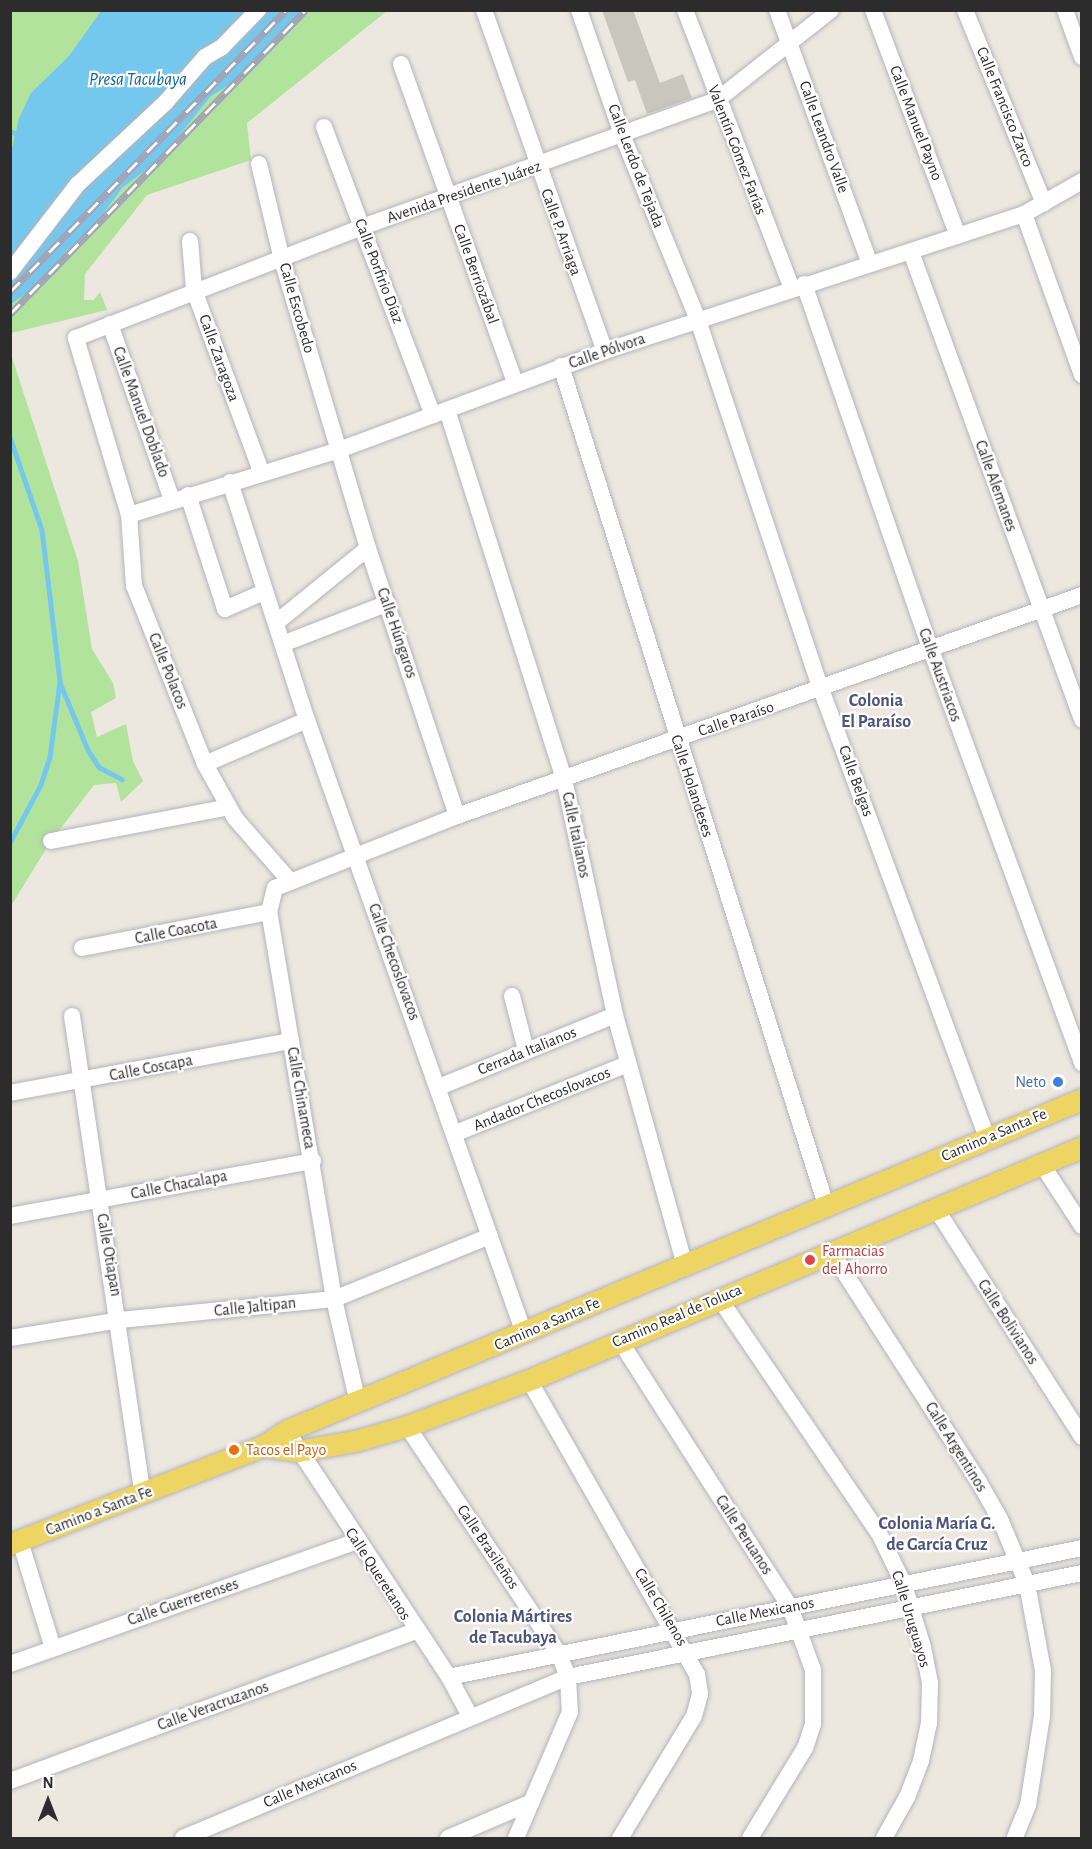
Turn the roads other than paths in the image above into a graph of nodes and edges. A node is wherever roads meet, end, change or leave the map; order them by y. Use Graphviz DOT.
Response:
graph roads {
  1 [pos="258,10"];
  2 [pos="484,10"];
  3 [pos="579,10"];
  4 [pos="685,10"];
  5 [pos="777,10"];
  6 [pos="831,10"];
  7 [pos="873,10"];
  8 [pos="965,10"];
  9 [pos="1065,10"];
  10 [pos="789,44"];
  11 [pos="1082,57"];
  12 [pos="401,64"];
  13 [pos="717,100"];
  14 [pos="324,127"];
  15 [pos="623,137"];
  16 [pos="259,164"];
  17 [pos="537,166"];
  18 [pos="1082,181"];
  19 [pos="449,198"];
  20 [pos="1044,204"];
  21 [pos="1024,214"];
  22 [pos="362,227"];
  23 [pos="958,236"];
  24 [pos="190,241"];
  25 [pos="911,252"];
  26 [pos="282,260"];
  27 [pos="870,264"];
  28 [pos="10,272"];
  29 [pos="798,287"];
  30 [pos="194,290"];
  31 [pos="698,320"];
  32 [pos="110,324"];
  33 [pos="76,338"];
  34 [pos="605,351"];
  35 [pos="561,366"];
  36 [pos="1082,375"];
  37 [pos="515,382"];
  38 [pos="440,412"];
  39 [pos="339,450"];
  40 [pos="261,471"];
  41 [pos="230,482"];
  42 [pos="180,498"];
  43 [pos="129,515"];
  44 [pos="368,548"];
  45 [pos="264,592"];
  46 [pos="1082,595"];
  47 [pos="388,603"];
  48 [pos="1041,609"];
  49 [pos="277,622"];
  50 [pos="285,642"];
  51 [pos="931,650"];
  52 [pos="822,689"];
  53 [pos="307,720"];
  54 [pos="1082,720"];
  55 [pos="677,740"];
  56 [pos="205,764"];
  57 [pos="564,779"];
  58 [pos="232,813"];
  59 [pos="457,816"];
  60 [pos="51,841"];
  61 [pos="355,854"];
  62 [pos="289,880"];
  63 [pos="269,912"];
  64 [pos="82,948"];
  65 [pos="512,996"];
  66 [pos="615,1015"];
  67 [pos="72,1016"];
  68 [pos="291,1041"];
  69 [pos="526,1050"];
  70 [pos="1082,1063"];
  71 [pos="628,1064"];
  72 [pos="82,1081"];
  73 [pos="440,1087"];
  74 [pos="10,1093"];
  75 [pos="1082,1099"];
  76 [pos="456,1133"];
  77 [pos="987,1138"];
  78 [pos="1082,1147"];
  79 [pos="313,1161"];
  80 [pos="1041,1163"];
  81 [pos="99,1200"];
  82 [pos="826,1205"];
  83 [pos="935,1207"];
  84 [pos="10,1216"];
  85 [pos="1082,1226"];
  86 [pos="490,1236"];
  87 [pos="830,1250"];
  88 [pos="685,1265"];
  89 [pos="719,1298"];
  90 [pos="334,1299"];
  91 [pos="120,1320"];
  92 [pos="524,1333"];
  93 [pos="10,1338"];
  94 [pos="620,1341"];
  95 [pos="529,1380"];
  96 [pos="358,1403"];
  97 [pos="407,1426"];
  98 [pos="288,1430"];
  99 [pos="1082,1437"];
  100 [pos="263,1446"];
  101 [pos="298,1450"];
  102 [pos="143,1494"];
  103 [pos="357,1541"];
  104 [pos="15,1543"];
  105 [pos="1082,1548"];
  106 [pos="1019,1562"];
  107 [pos="1082,1573"];
  108 [pos="1027,1584"];
  109 [pos="904,1585"];
  110 [pos="790,1607"];
  111 [pos="912,1609"];
  112 [pos="801,1630"];
  113 [pos="415,1631"];
  114 [pos="675,1631"];
  115 [pos="54,1648"];
  116 [pos="689,1653"];
  117 [pos="559,1654"];
  118 [pos="10,1664"];
  119 [pos="449,1677"];
  120 [pos="568,1677"];
  121 [pos="470,1716"];
  122 [pos="10,1780"];
  123 [pos="532,1802"];
  124 [pos="183,1839"];
  125 [pos="448,1839"];
  126 [pos="516,1839"];
  127 [pos="620,1839"];
  128 [pos="750,1839"];
  129 [pos="884,1839"];
  130 [pos="1015,1839"];
  1 -- 28 [label="street"];
  2 -- 17 [label="street, Calle P. Arriaga"];
  3 -- 15 [label="street, Calle Lerdo de Tejada"];
  4 -- 13 [label="street, Valentín Gómez Farías"];
  5 -- 10 [label="street, Calle Leandro Valle"];
  6 -- 10 [label="street, Avenida Presidente Juárez"];
  7 -- 23 [label="street, Calle Manuel Payno"];
  8 -- 20 [label="street, Calle Francisco Zarco"];
  9 -- 11 [label="street"];
  10 -- 13 [label="street, Avenida Presidente Juárez"];
  10 -- 27 [label="street, Calle Leandro Valle"];
  12 -- 19 [label="street, Calle Berriozábal"];
  13 -- 15 [label="street, Avenida Presidente Juárez"];
  13 -- 29 [label="street, Valentín Gómez Farías"];
  14 -- 22 [label="street, Calle Porfirio Díaz"];
  15 -- 17 [label="street, Avenida Presidente Juárez"];
  15 -- 31 [label="street, Calle Lerdo de Tejada"];
  16 -- 26 [label="street, Calle Escobedo"];
  17 -- 19 [label="street, Avenida Presidente Juárez"];
  17 -- 34 [label="street, Calle P. Arriaga"];
  18 -- 20 [label="street, Calle Pólvora"];
  19 -- 22 [label="street, Avenida Presidente Juárez"];
  19 -- 37 [label="street, Calle Berriozábal"];
  20 -- 21 [label="street, Calle Pólvora"];
  21 -- 23 [label="street, Calle Pólvora"];
  21 -- 36 [label="street"];
  22 -- 26 [label="street, Avenida Presidente Juárez"];
  22 -- 38 [label="street, Calle Porfirio Díaz"];
  23 -- 25 [label="street, Calle Pólvora"];
  24 -- 30 [label="street, Calle Zaragoza"];
  25 -- 27 [label="street, Calle Pólvora"];
  25 -- 48 [label="street, Calle Alemanes"];
  26 -- 30 [label="street, Avenida Presidente Juárez"];
  26 -- 39 [label="street, Calle Escobedo"];
  27 -- 29 [label="street, Calle Pólvora"];
  29 -- 31 [label="street, Calle Pólvora"];
  29 -- 51 [label="street, Calle Austriacos"];
  30 -- 32 [label="street, Avenida Presidente Juárez"];
  30 -- 40 [label="street, Calle Zaragoza"];
  31 -- 34 [label="street, Calle Pólvora"];
  31 -- 52 [label="street, Calle Belgas"];
  32 -- 33 [label="street, Avenida Presidente Juárez"];
  32 -- 42 [label="street, Calle Manuel Doblado"];
  33 -- 43 [label="street, Calle Polacos"];
  34 -- 35 [label="street, Calle Pólvora"];
  35 -- 37 [label="street, Calle Pólvora"];
  35 -- 55 [label="street, Calle Holandeses"];
  37 -- 38 [label="street, Calle Pólvora"];
  38 -- 39 [label="street, Calle Pólvora"];
  38 -- 57 [label="street, Calle Italianos"];
  39 -- 40 [label="street, Calle Pólvora"];
  39 -- 44 [label="street, Calle Húngaros"];
  40 -- 41 [label="street, Calle Pólvora"];
  41 -- 42 [label="street, Calle Pólvora"];
  41 -- 45 [label="street, Calle Checoslovacos"];
  42 -- 43 [label="street, Calle Pólvora"];
  42 -- 45 [label="street"];
  43 -- 56 [label="street, Calle Polacos"];
  44 -- 47 [label="street, Calle Húngaros"];
  44 -- 49 [label="street"];
  45 -- 49 [label="street, Calle Checoslovacos"];
  46 -- 48 [label="street, Calle Paraíso"];
  47 -- 50 [label="street"];
  47 -- 59 [label="street, Calle Húngaros"];
  48 -- 51 [label="street, Calle Paraíso"];
  48 -- 54 [label="street, Calle Alemanes"];
  49 -- 50 [label="street, Calle Checoslovacos"];
  50 -- 53 [label="street, Calle Checoslovacos"];
  51 -- 52 [label="street, Calle Paraíso"];
  51 -- 70 [label="street, Calle Austriacos"];
  52 -- 55 [label="street, Calle Paraíso"];
  52 -- 77 [label="street, Calle Belgas"];
  53 -- 56 [label="street"];
  53 -- 61 [label="street, Calle Checoslovacos"];
  55 -- 57 [label="street, Calle Paraíso"];
  55 -- 82 [label="street, Calle Holandeses"];
  56 -- 58 [label="street, Calle Polacos"];
  57 -- 59 [label="street, Calle Paraíso"];
  57 -- 66 [label="street, Calle Italianos"];
  58 -- 60 [label="street"];
  58 -- 62 [label="street"];
  59 -- 61 [label="street, Calle Paraíso"];
  61 -- 62 [label="street, Calle Paraíso"];
  61 -- 73 [label="street, Calle Checoslovacos"];
  62 -- 63 [label="street"];
  63 -- 64 [label="street, Calle Coacota"];
  63 -- 68 [label="street, Calle Chinameca"];
  65 -- 69 [label="street"];
  66 -- 69 [label="street, Cerrada Italianos"];
  66 -- 71 [label="street, Calle Italianos"];
  67 -- 72 [label="street, Calle Otiapan"];
  68 -- 72 [label="street, Calle Coscapa"];
  68 -- 79 [label="street, Calle Chinameca"];
  69 -- 73 [label="street, Cerrada Italianos"];
  71 -- 76 [label="street, Andador Checoslovacos"];
  71 -- 88 [label="street, Calle Italianos"];
  72 -- 74 [label="street, Calle Coscapa"];
  72 -- 81 [label="street, Calle Otiapan"];
  73 -- 76 [label="street, Calle Checoslovacos"];
  75 -- 77 [label="main road, Camino a Santa Fe"];
  76 -- 86 [label="street, Calle Checoslovacos"];
  77 -- 82 [label="main road, Camino a Santa Fe"];
  78 -- 80 [label="main road, Camino Real de Toluca"];
  79 -- 81 [label="street, Calle Chacalapa"];
  79 -- 90 [label="street, Calle Chinameca"];
  80 -- 83 [label="main road, Camino Real de Toluca"];
  80 -- 85 [label="street"];
  81 -- 84 [label="street, Calle Chacalapa"];
  81 -- 91 [label="street, Calle Otiapan"];
  82 -- 88 [label="main road, Camino a Santa Fe"];
  83 -- 87 [label="main road, Camino Real de Toluca"];
  83 -- 99 [label="street, Calle Bolivianos"];
  86 -- 90 [label="street, Calle Jaltipan"];
  86 -- 92 [label="street, Calle Checoslovacos"];
  87 -- 89 [label="main road, Camino Real de Toluca"];
  87 -- 106 [label="street, Calle Argentinos"];
  88 -- 92 [label="main road, Camino a Santa Fe"];
  89 -- 94 [label="main road, Camino Real de Toluca"];
  89 -- 109 [label="street, Calle Uruguayos"];
  90 -- 91 [label="street, Calle Jaltipan"];
  90 -- 96 [label="street, Calle Chinameca"];
  91 -- 93 [label="street, Calle Jaltipan"];
  91 -- 102 [label="street, Calle Otiapan"];
  92 -- 96 [label="main road, Camino a Santa Fe"];
  94 -- 95 [label="main road, Camino Real de Toluca"];
  94 -- 110 [label="street, Calle Peruanos"];
  95 -- 97 [label="main road, Camino Real de Toluca"];
  95 -- 114 [label="street, Calle Chilenos"];
  96 -- 98 [label="main road, Camino a Santa Fe"];
  97 -- 101 [label="main road, Camino Real de Toluca"];
  97 -- 117 [label="street, Calle Brasileños"];
  98 -- 100 [label="main road, Camino a Santa Fe"];
  98 -- 101 [label="street, Calle Queretanos"];
  100 -- 101 [label="main road, Camino Real de Toluca"];
  100 -- 102 [label="main road, Camino a Santa Fe"];
  101 -- 103 [label="street, Calle Queretanos"];
  102 -- 104 [label="main road, Camino a Santa Fe"];
  103 -- 113 [label="street, Calle Queretanos"];
  103 -- 115 [label="street, Calle Guerrerenses"];
  104 -- 115 [label="street"];
  105 -- 106 [label="street, Calle Mexicanos"];
  106 -- 108 [label="street, Calle Argentinos"];
  106 -- 109 [label="street, Calle Mexicanos"];
  107 -- 108 [label="street, Calle Mexicanos"];
  108 -- 111 [label="street, Calle Mexicanos"];
  108 -- 130 [label="street, Calle Argentinos"];
  109 -- 110 [label="street, Calle Mexicanos"];
  109 -- 111 [label="street, Calle Uruguayos"];
  110 -- 112 [label="street, Calle Peruanos"];
  110 -- 114 [label="street, Calle Mexicanos"];
  111 -- 112 [label="street, Calle Mexicanos"];
  111 -- 129 [label="street, Calle Uruguayos"];
  112 -- 116 [label="street, Calle Mexicanos"];
  112 -- 128 [label="street, Calle Peruanos"];
  113 -- 119 [label="street, Calle Queretanos"];
  113 -- 122 [label="street, Calle Veracruzanos"];
  114 -- 116 [label="street, Calle Chilenos"];
  114 -- 117 [label="street, Calle Mexicanos"];
  115 -- 118 [label="street, Calle Guerrerenses"];
  116 -- 120 [label="street, Calle Mexicanos"];
  116 -- 127 [label="street, Calle Chilenos"];
  117 -- 119 [label="street, Calle Mexicanos"];
  117 -- 120 [label="street, Calle Brasileños"];
  119 -- 121 [label="street, Calle Queretanos"];
  120 -- 121 [label="street, Calle Mexicanos"];
  120 -- 123 [label="street, Calle Brasileños"];
  121 -- 124 [label="street, Calle Mexicanos"];
  123 -- 125 [label="street"];
  123 -- 126 [label="street, Calle Brasileños"];
}
